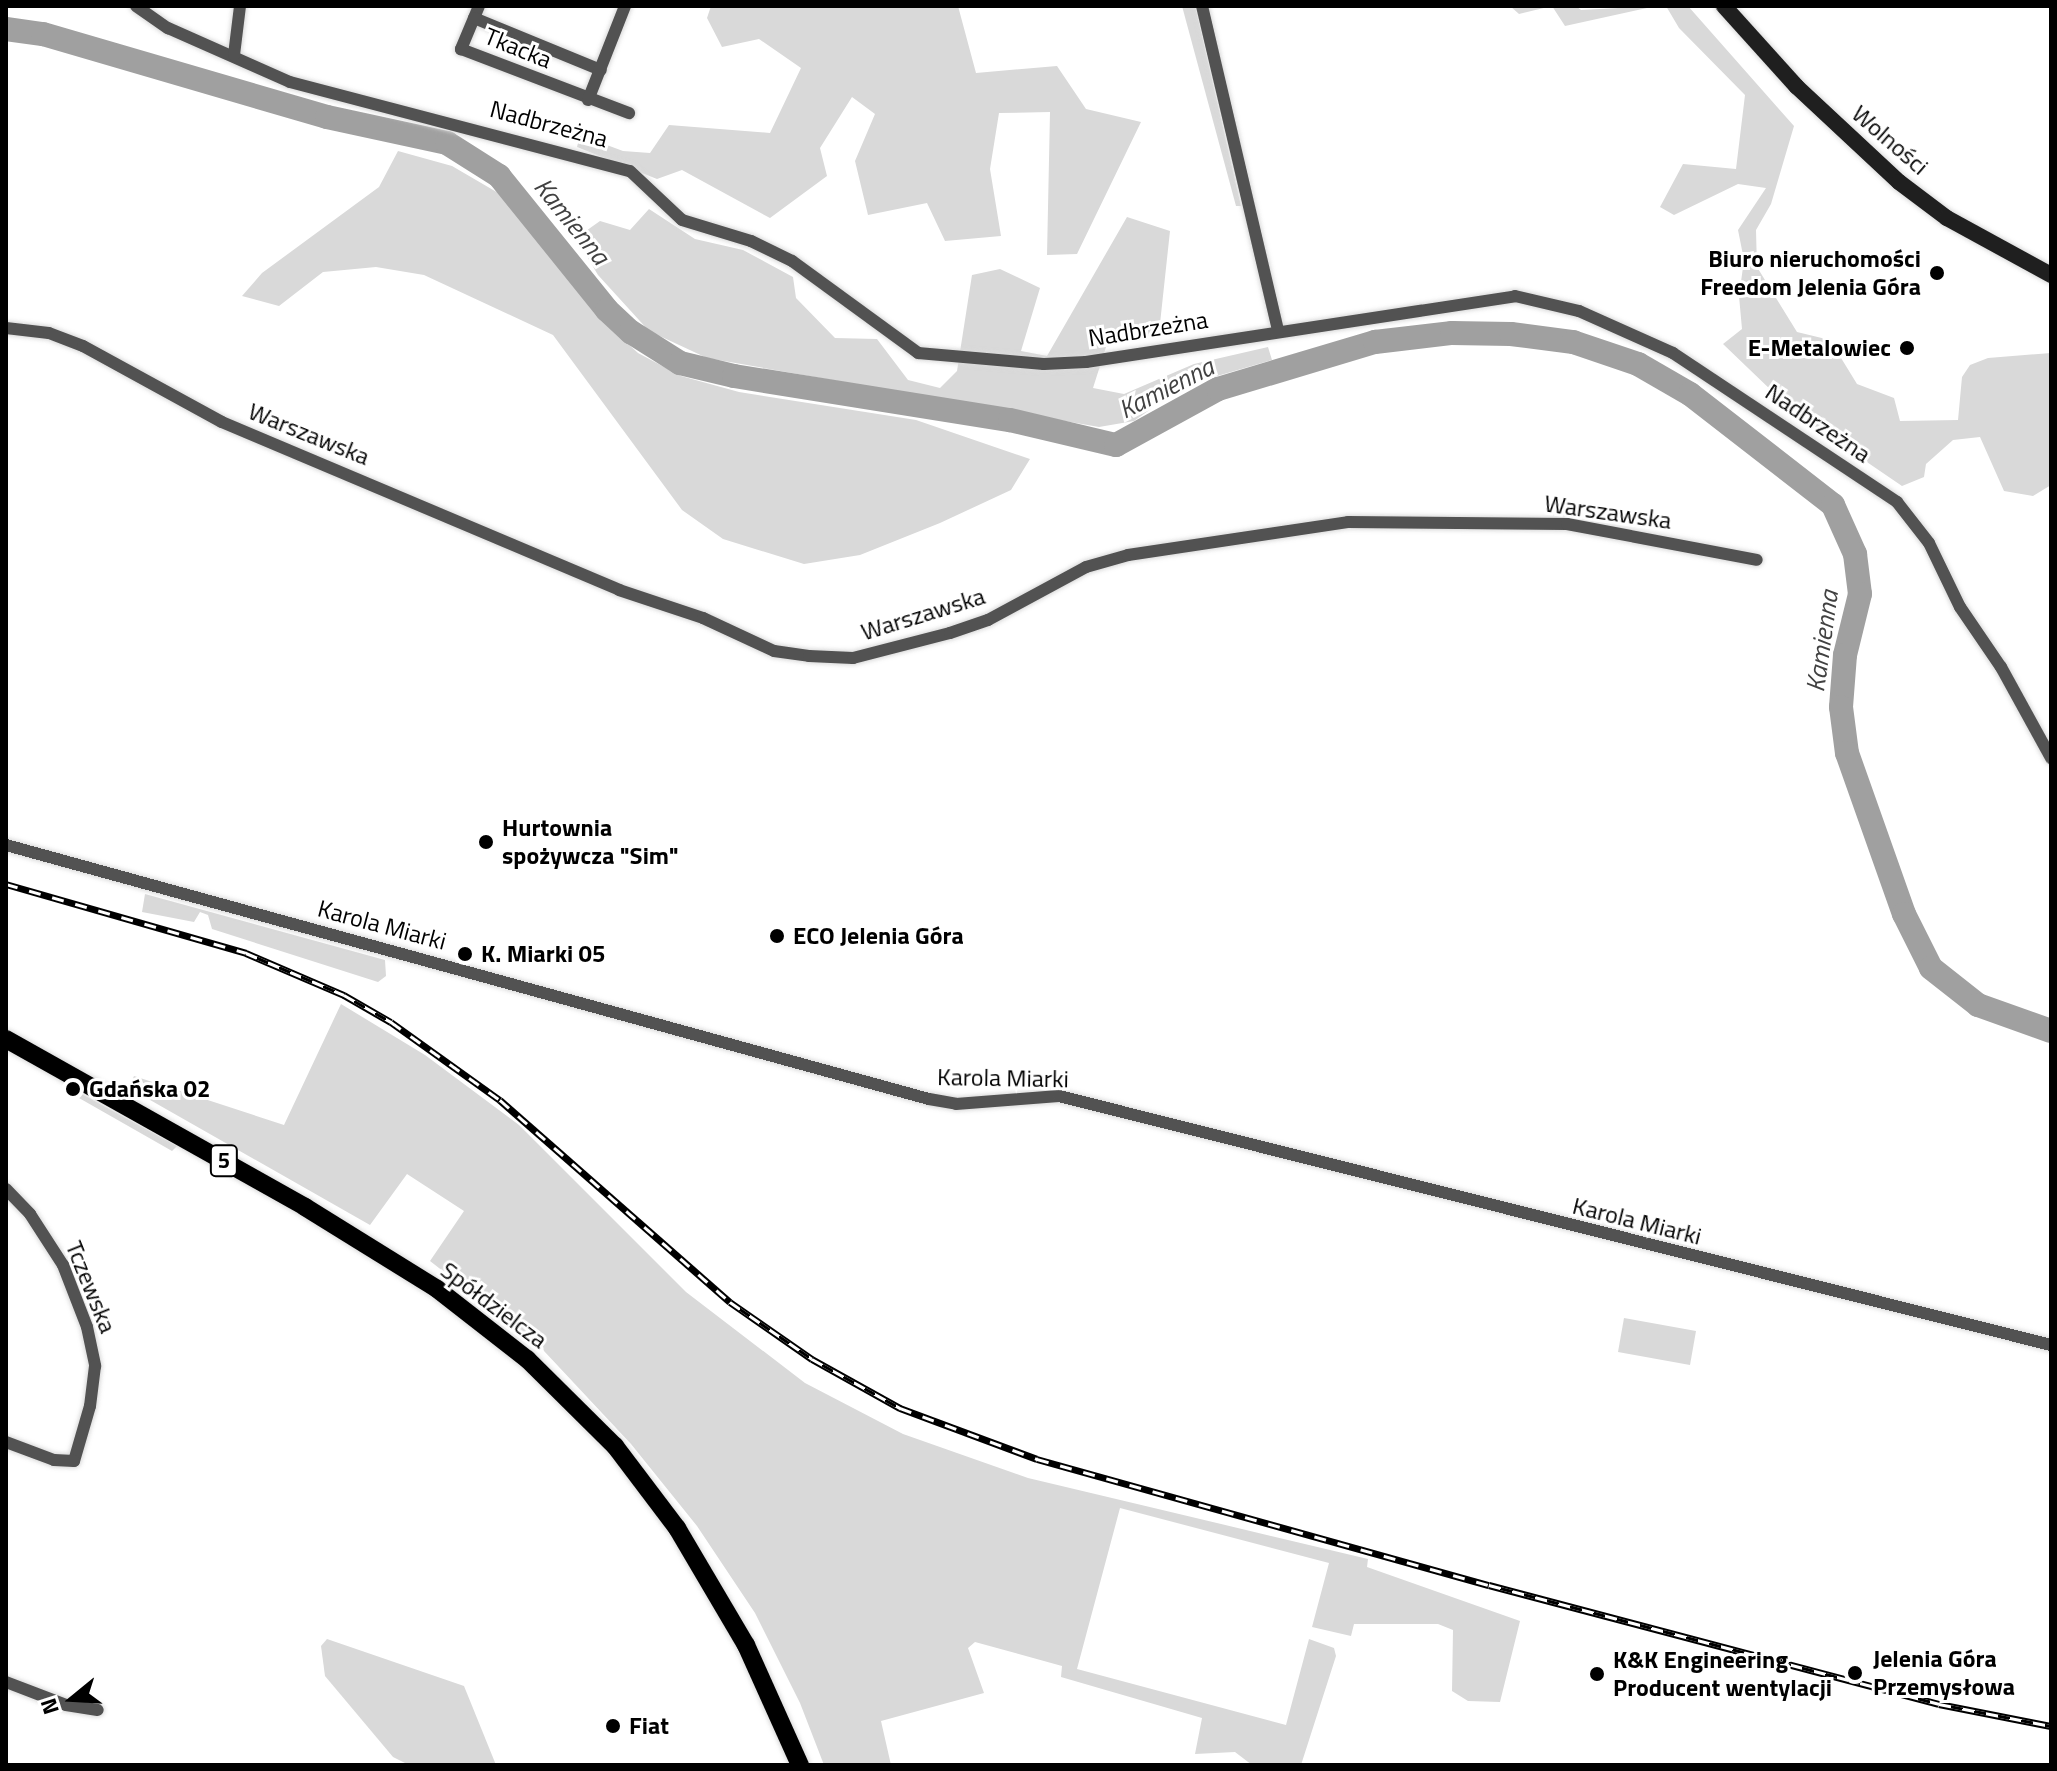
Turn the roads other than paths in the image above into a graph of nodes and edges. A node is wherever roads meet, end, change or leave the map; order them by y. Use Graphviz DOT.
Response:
graph roads {
  1 [pos="136,6"];
  2 [pos="240,6"];
  3 [pos="625,6"];
  4 [pos="1202,6"];
  5 [pos="1724,6"];
  6 [pos="476,12"];
  7 [pos="234,55"];
  8 [pos="601,70"];
  9 [pos="588,100"];
  10 [pos="629,113"];
  11 [pos="2051,275"];
  12 [pos="6,328"];
  13 [pos="1278,331"];
  14 [pos="1757,560"];
  15 [pos="2051,758"];
  16 [pos="6,845"];
  17 [pos="6,1039"];
  18 [pos="6,1189"];
  19 [pos="2051,1345"];
  20 [pos="6,1442"];
  21 [pos="6,1682"];
  22 [pos="98,1710"];
  23 [pos="800,1765"];
  1 -- 7 [label="street, Nadbrzeżna"];
  2 -- 7 [label="street"];
  3 -- 8 [label="street"];
  4 -- 13 [label="street"];
  5 -- 11 [label="street, Wolności"];
  6 -- 8 [label="street, Tkacka"];
  6 -- 9 [label="street, Tkacka"];
  7 -- 13 [label="street, Nadbrzeżna"];
  8 -- 9 [label="street"];
  9 -- 10 [label="street, Tkacka"];
  12 -- 14 [label="street, Warszawska"];
  13 -- 15 [label="street, Nadbrzeżna"];
  16 -- 19 [label="street, Karola Miarki"];
  17 -- 23 [label="main road, Spółdzielcza / 5"];
  18 -- 20 [label="street, Tczewska"];
  21 -- 22 [label="street"];
}
